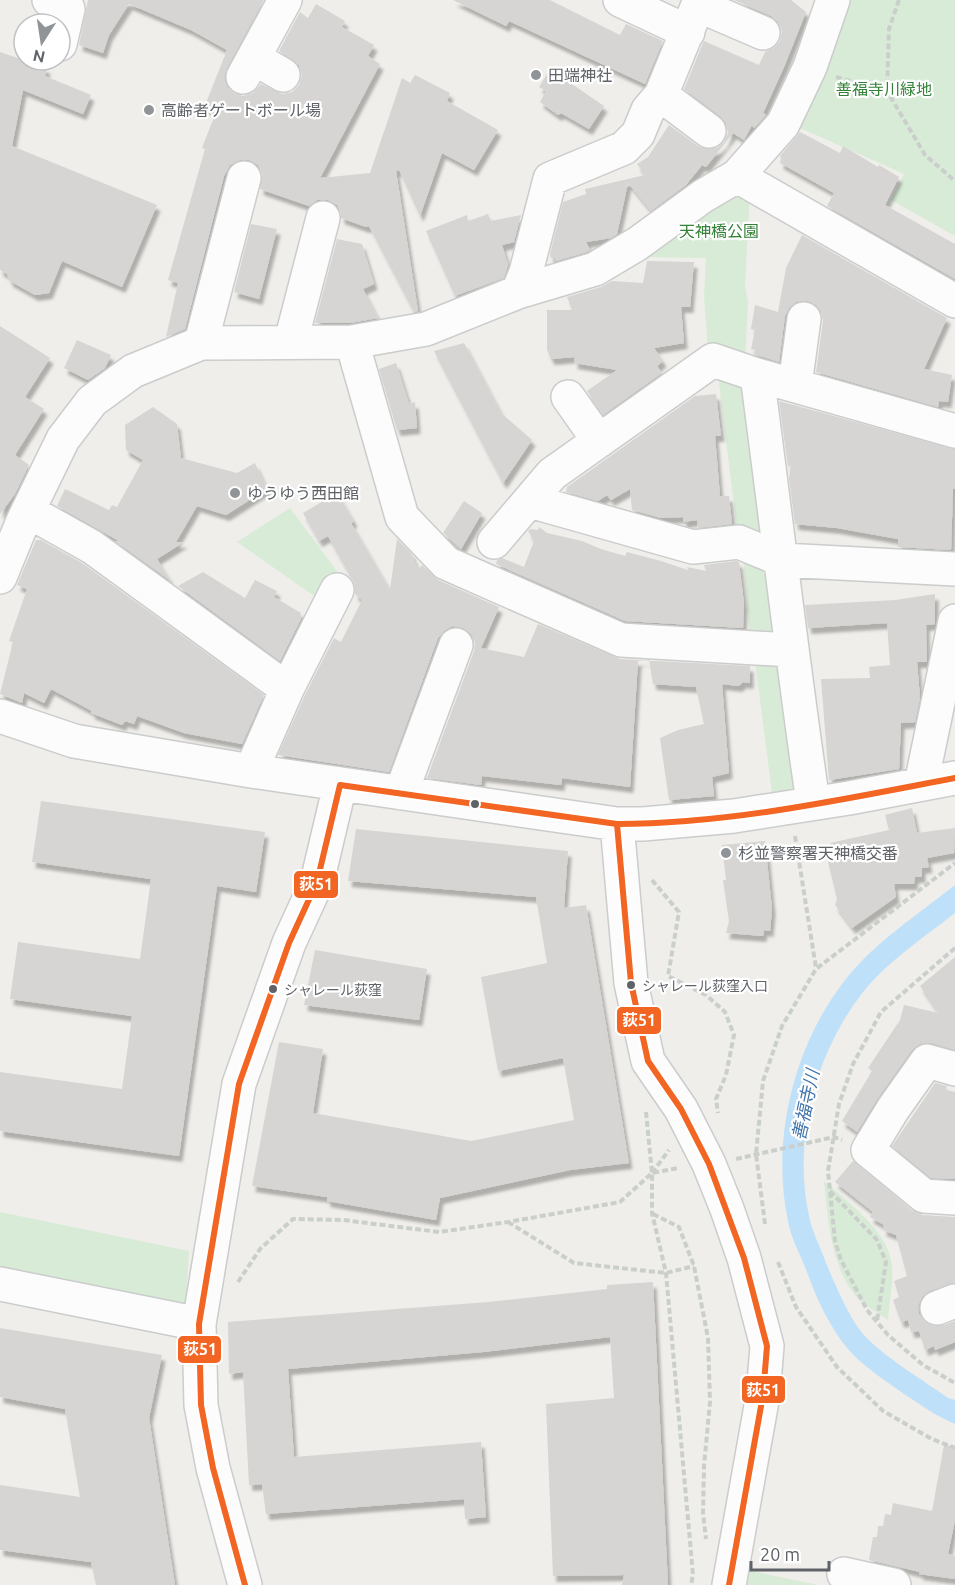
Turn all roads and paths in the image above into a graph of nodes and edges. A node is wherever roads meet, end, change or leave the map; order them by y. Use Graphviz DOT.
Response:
graph roads {
  1 [pos="49,0"];
  2 [pos="285,0"];
  3 [pos="620,0"];
  4 [pos="833,0"];
  5 [pos="899,0"];
  6 [pos="67,12"];
  7 [pos="696,12"];
  8 [pos="763,33"];
  9 [pos="810,67"];
  10 [pos="283,75"];
  11 [pos="887,91"];
  12 [pos="661,95"];
  13 [pos="709,131"];
  14 [pos="737,176"];
  15 [pos="955,181"];
  16 [pos="247,197"];
  17 [pos="323,218"];
  18 [pos="518,292"];
  19 [pos="955,301"];
  20 [pos="804,319"];
  21 [pos="291,341"];
  22 [pos="352,342"];
  23 [pos="201,343"];
  24 [pos="758,375"];
  25 [pos="795,386"];
  26 [pos="568,397"];
  27 [pos="955,430"];
  28 [pos="599,441"];
  29 [pos="530,501"];
  30 [pos="17,513"];
  31 [pos="494,542"];
  32 [pos="782,560"];
  33 [pos="955,569"];
  34 [pos="0,577"];
  35 [pos="337,590"];
  36 [pos="955,621"];
  37 [pos="456,645"];
  38 [pos="791,650"];
  39 [pos="287,689"];
  40 [pos="0,716"];
  41 [pos="250,771"];
  42 [pos="955,778"];
  43 [pos="340,784"];
  44 [pos="921,784"];
  45 [pos="401,793"];
  46 [pos="802,804"];
  47 [pos="617,824"];
  48 [pos="955,863"];
  49 [pos="649,872"];
  50 [pos="816,969"];
  51 [pos="955,1069"];
  52 [pos="646,1108"];
  53 [pos="719,1119"];
  54 [pos="832,1139"];
  55 [pos="674,1143"];
  56 [pos="778,1150"];
  57 [pos="684,1167"];
  58 [pos="652,1173"];
  59 [pos="829,1190"];
  60 [pos="955,1198"];
  61 [pos="652,1213"];
  62 [pos="508,1222"];
  63 [pos="766,1234"];
  64 [pos="775,1255"];
  65 [pos="694,1266"];
  66 [pos="666,1273"];
  67 [pos="0,1284"];
  68 [pos="234,1287"];
  69 [pos="876,1322"];
  70 [pos="199,1324"];
  71 [pos="955,1448"];
  72 [pos="706,1545"];
  73 [pos="844,1574"];
  74 [pos="244,1585"];
  75 [pos="690,1585"];
  76 [pos="729,1585"];
  77 [pos="894,1585"];
  1 -- 6 [label="street"];
  2 -- 10 [label="street"];
  3 -- 7 [label="street"];
  4 -- 9 [label="street"];
  5 -- 11 [label="path"];
  7 -- 8 [label="street"];
  7 -- 12 [label="street"];
  9 -- 11 [label="path"];
  9 -- 14 [label="street"];
  11 -- 15 [label="path"];
  12 -- 13 [label="street"];
  12 -- 18 [label="street"];
  14 -- 18 [label="street"];
  14 -- 19 [label="street"];
  16 -- 23 [label="street"];
  17 -- 21 [label="street"];
  18 -- 22 [label="street"];
  20 -- 25 [label="street"];
  21 -- 22 [label="street"];
  21 -- 23 [label="street"];
  22 -- 38 [label="street"];
  23 -- 30 [label="street"];
  24 -- 25 [label="street"];
  24 -- 28 [label="street"];
  24 -- 32 [label="street"];
  25 -- 27 [label="street"];
  26 -- 28 [label="street"];
  28 -- 29 [label="street"];
  29 -- 31 [label="street"];
  29 -- 32 [label="street"];
  30 -- 34 [label="street"];
  30 -- 39 [label="street"];
  32 -- 33 [label="street"];
  32 -- 38 [label="street"];
  35 -- 39 [label="street"];
  36 -- 44 [label="street"];
  37 -- 45 [label="street"];
  38 -- 46 [label="street"];
  39 -- 41 [label="street"];
  40 -- 41 [label="street"];
  41 -- 43 [label="street"];
  42 -- 44 [label="street"];
  43 -- 45 [label="street"];
  43 -- 70 [label="street"];
  44 -- 46 [label="street"];
  45 -- 47 [label="street"];
  46 -- 47 [label="street"];
  46 -- 50 [label="path"];
  47 -- 76 [label="street"];
  48 -- 50 [label="path"];
  49 -- 53 [label="path"];
  50 -- 63 [label="path"];
  51 -- 60 [label="street"];
  52 -- 58 [label="path"];
  54 -- 56 [label="path"];
  55 -- 58 [label="path"];
  57 -- 58 [label="path"];
  58 -- 61 [label="path"];
  58 -- 62 [label="path"];
  59 -- 69 [label="path"];
  61 -- 65 [label="path"];
  61 -- 66 [label="path"];
  62 -- 66 [label="path"];
  62 -- 68 [label="path"];
  64 -- 71 [label="path"];
  65 -- 66 [label="path"];
  65 -- 72 [label="path"];
  66 -- 75 [label="path"];
  67 -- 70 [label="street"];
  70 -- 74 [label="street"];
  73 -- 77 [label="street"];
}
